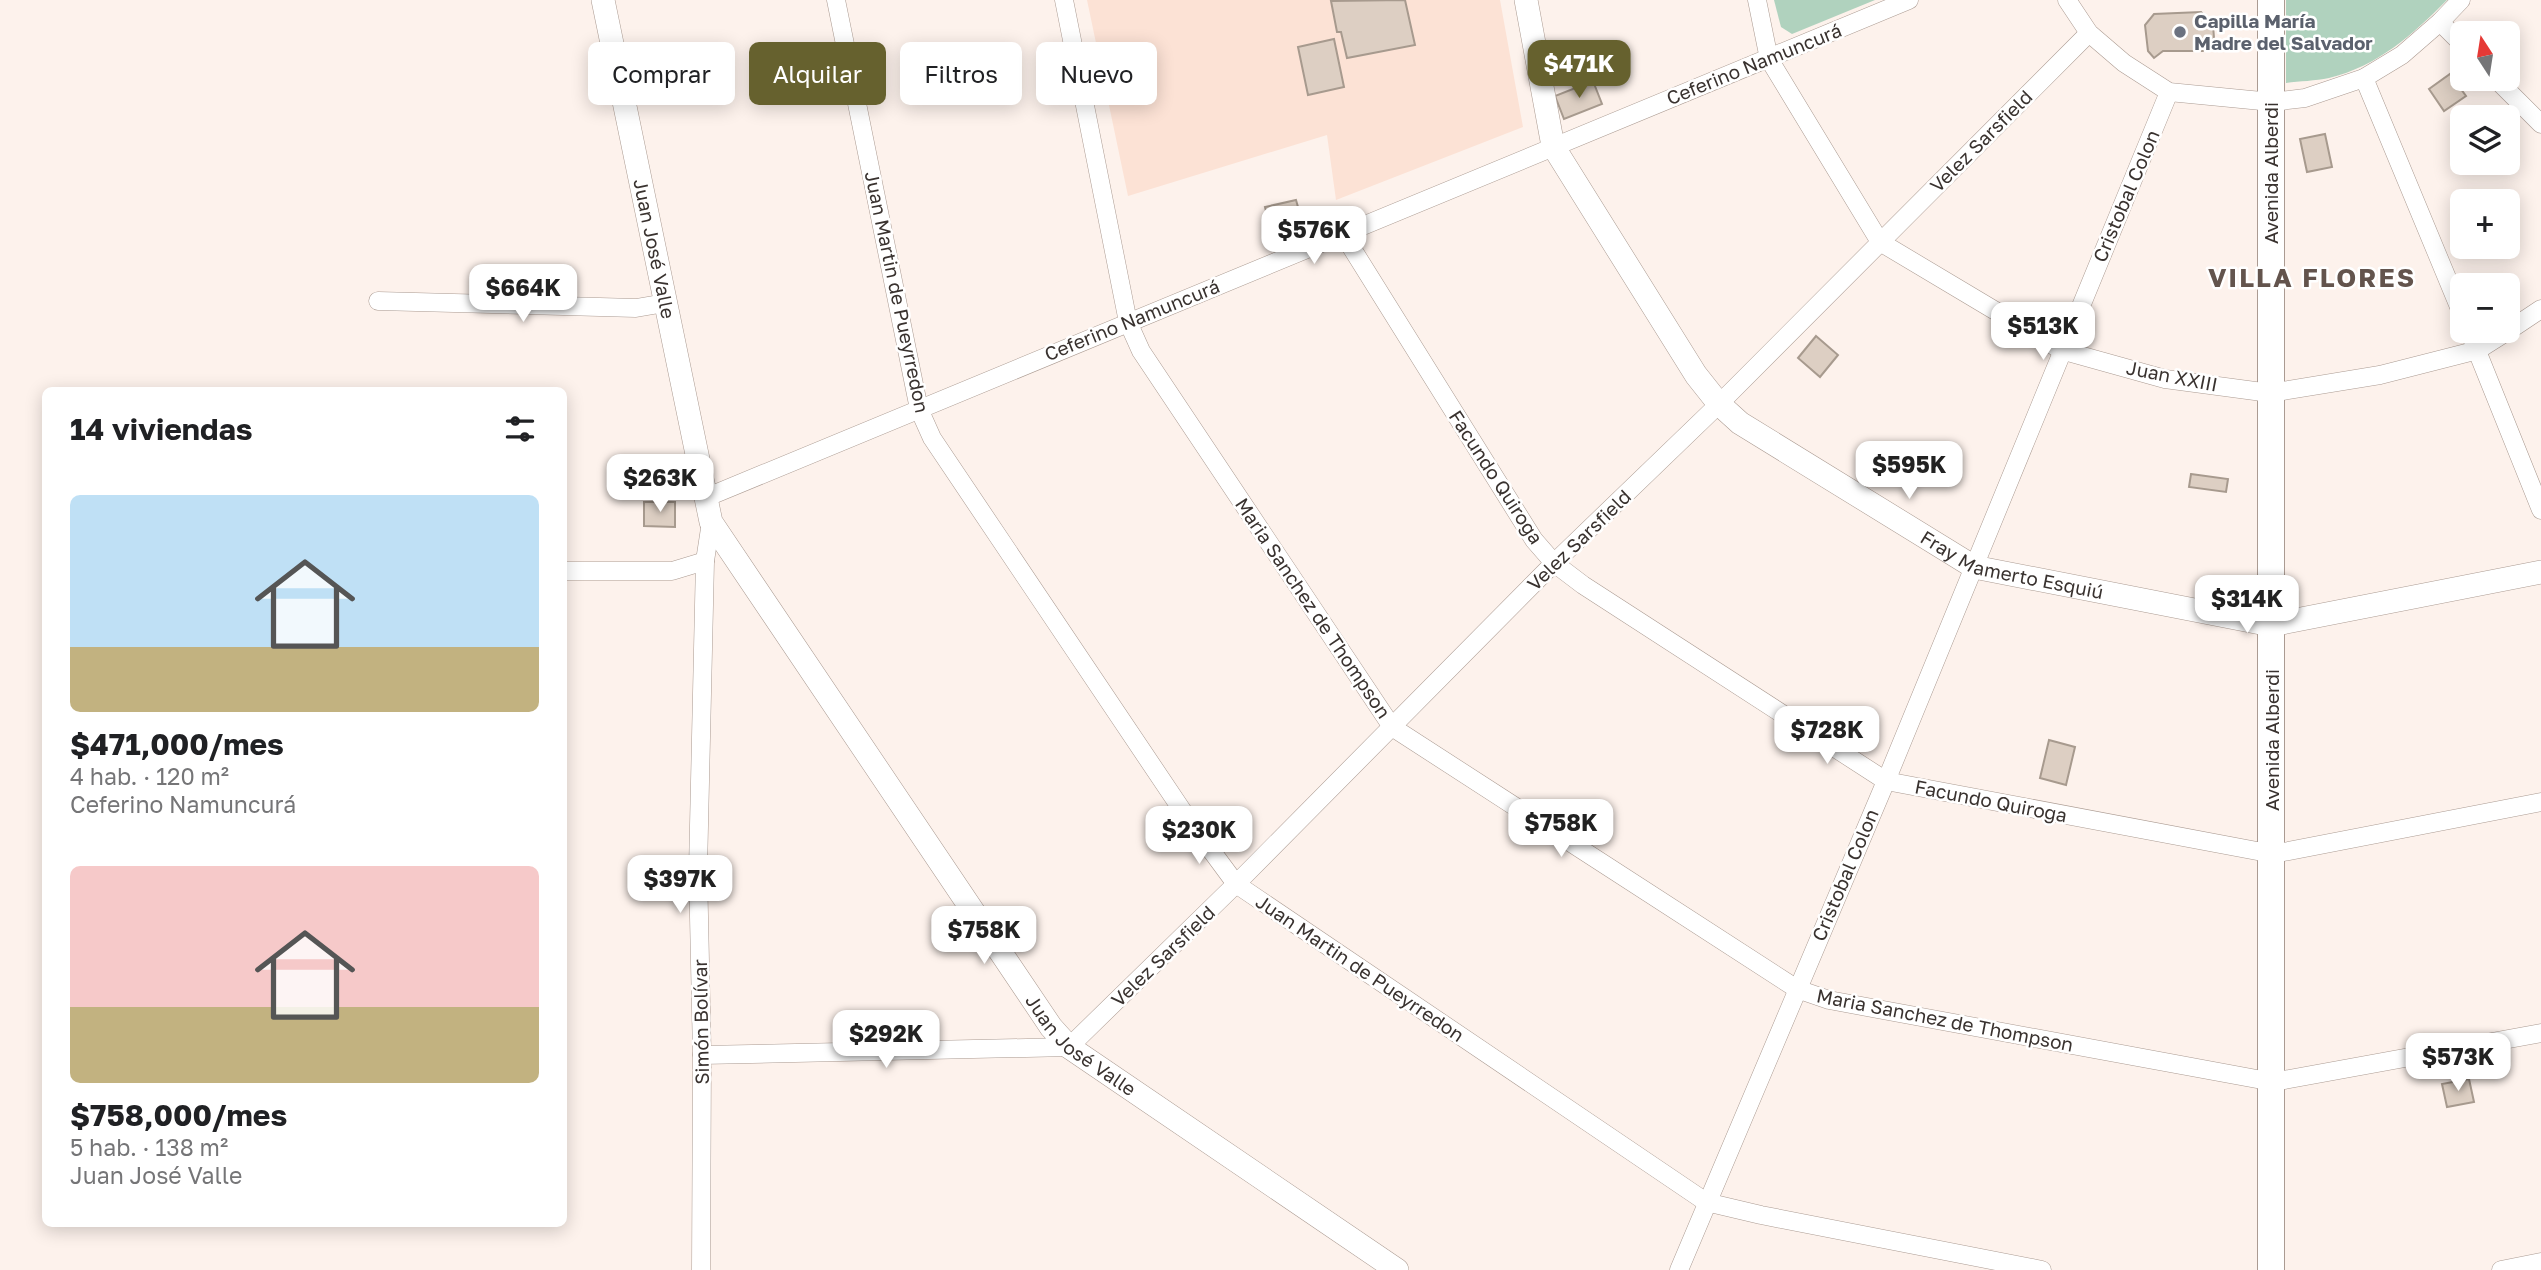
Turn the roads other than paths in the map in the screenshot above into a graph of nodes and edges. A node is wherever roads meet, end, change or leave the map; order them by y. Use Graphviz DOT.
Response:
graph roads {
  1 [pos="603,0"];
  2 [pos="836,0"];
  3 [pos="1064,0"];
  4 [pos="1526,0"];
  5 [pos="1757,0"];
  6 [pos="1909,0"];
  7 [pos="2067,0"];
  8 [pos="2271,0"];
  9 [pos="2461,0"];
  10 [pos="2440,22"];
  11 [pos="2450,32"];
  12 [pos="2089,33"];
  13 [pos="1769,59"];
  14 [pos="2364,78"];
  15 [pos="2508,91"];
  16 [pos="2169,92"];
  17 [pos="2272,102"];
  18 [pos="2541,124"];
  19 [pos="1553,146"];
  20 [pos="1343,234"];
  21 [pos="1880,242"];
  22 [pos="2450,285"];
  23 [pos="378,301"];
  24 [pos="665,303"];
  25 [pos="2541,309"];
  26 [pos="1128,321"];
  27 [pos="2520,323"];
  28 [pos="2474,343"];
  29 [pos="2488,343"];
  30 [pos="2477,350"];
  31 [pos="2062,351"];
  32 [pos="2270,393"];
  33 [pos="1719,404"];
  34 [pos="919,409"];
  35 [pos="705,498"];
  36 [pos="2541,510"];
  37 [pos="711,522"];
  38 [pos="705,561"];
  39 [pos="1554,563"];
  40 [pos="1974,567"];
  41 [pos="567,571"];
  42 [pos="2541,572"];
  43 [pos="2271,625"];
  44 [pos="1392,726"];
  45 [pos="1886,781"];
  46 [pos="2541,802"];
  47 [pos="2273,854"];
  48 [pos="1236,884"];
  49 [pos="1797,989"];
  50 [pos="2541,1033"];
  51 [pos="1069,1047"];
  52 [pos="702,1055"];
  53 [pos="2273,1082"];
  54 [pos="1706,1202"];
  55 [pos="2541,1262"];
  56 [pos="701,1270"];
  57 [pos="1397,1270"];
  58 [pos="1679,1270"];
  59 [pos="2042,1270"];
  60 [pos="2271,1270"];
  61 [pos="2501,1270"];
  1 -- 24 [label="street, Juan José Valle"];
  2 -- 34 [label="street, Juan Martin de Pueyrredon"];
  3 -- 26 [label="street, Maria Sanchez de Thompson"];
  4 -- 19 [label="street, Fray Mamerto Esquiú"];
  5 -- 13 [label="street, Juan XXIII"];
  6 -- 13 [label="street, Ceferino Namuncurá"];
  7 -- 12 [label="street"];
  8 -- 17 [label="main road, Avenida Alberdi"];
  9 -- 10 [label="street"];
  10 -- 11 [label="street"];
  10 -- 14 [label="street"];
  12 -- 16 [label="street"];
  12 -- 21 [label="street, Velez Sarsfield"];
  13 -- 19 [label="street, Ceferino Namuncurá"];
  13 -- 21 [label="street, Juan XXIII"];
  14 -- 17 [label="street"];
  14 -- 22 [label="street"];
  15 -- 18 [label="street"];
  16 -- 17 [label="street"];
  16 -- 31 [label="street, Cristobal Colon"];
  17 -- 32 [label="main road, Avenida Alberdi"];
  19 -- 20 [label="street, Ceferino Namuncurá"];
  19 -- 33 [label="street, Fray Mamerto Esquiú"];
  20 -- 26 [label="street, Ceferino Namuncurá"];
  20 -- 39 [label="street, Facundo Quiroga"];
  21 -- 31 [label="street, Juan XXIII"];
  21 -- 33 [label="street, Velez Sarsfield"];
  23 -- 24 [label="street"];
  24 -- 35 [label="street, Juan José Valle"];
  25 -- 27 [label="street, Juan XXIII"];
  26 -- 34 [label="street, Ceferino Namuncurá"];
  26 -- 44 [label="street, Maria Sanchez de Thompson"];
  28 -- 30 [label="street"];
  29 -- 30 [label="street, Juan XXIII"];
  30 -- 32 [label="street, Juan XXIII"];
  30 -- 36 [label="street"];
  31 -- 32 [label="street, Juan XXIII"];
  31 -- 40 [label="street, Cristobal Colon"];
  32 -- 43 [label="main road, Avenida Alberdi"];
  33 -- 39 [label="street, Velez Sarsfield"];
  33 -- 40 [label="street, Fray Mamerto Esquiú"];
  34 -- 35 [label="street, Ceferino Namuncurá"];
  34 -- 48 [label="street, Juan Martin de Pueyrredon"];
  35 -- 37 [label="street, Juan José Valle"];
  37 -- 38 [label="street, Simón Bolívar"];
  37 -- 51 [label="street, Juan José Valle"];
  38 -- 41 [label="street"];
  38 -- 52 [label="street, Simón Bolívar"];
  39 -- 44 [label="street, Velez Sarsfield"];
  39 -- 45 [label="street, Facundo Quiroga"];
  40 -- 43 [label="street, Fray Mamerto Esquiú"];
  40 -- 45 [label="street, Cristobal Colon"];
  42 -- 43 [label="street, Fray Mamerto Esquiú"];
  43 -- 47 [label="main road, Avenida Alberdi"];
  44 -- 48 [label="street, Velez Sarsfield"];
  44 -- 49 [label="street, Maria Sanchez de Thompson"];
  45 -- 47 [label="street, Facundo Quiroga"];
  45 -- 49 [label="street, Cristobal Colon"];
  46 -- 47 [label="street, Facundo Quiroga"];
  47 -- 53 [label="main road, Avenida Alberdi"];
  48 -- 51 [label="street, Velez Sarsfield"];
  48 -- 54 [label="street, Juan Martin de Pueyrredon"];
  49 -- 53 [label="street, Maria Sanchez de Thompson"];
  49 -- 54 [label="street, Cristobal Colon"];
  50 -- 53 [label="street, Maria Sanchez de Thompson"];
  51 -- 52 [label="street"];
  51 -- 57 [label="street, Juan José Valle"];
  52 -- 56 [label="street, Simón Bolívar"];
  53 -- 60 [label="main road, Avenida Alberdi"];
  54 -- 58 [label="street, Cristobal Colon"];
  54 -- 59 [label="street, Juan Martin de Pueyrredon"];
  55 -- 61 [label="street"];
}
